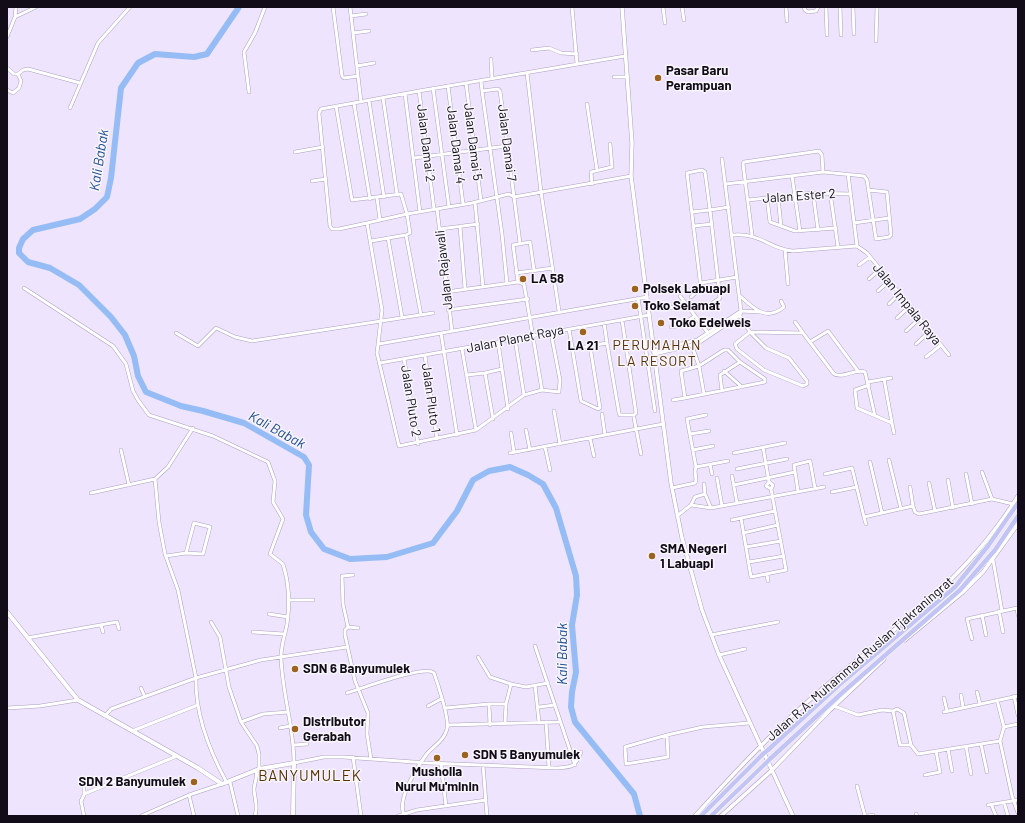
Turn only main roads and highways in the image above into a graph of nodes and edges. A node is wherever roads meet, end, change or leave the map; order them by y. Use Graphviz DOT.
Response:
graph roads {
  1 [pos="1016,503"];
  2 [pos="1018,516"];
  3 [pos="7,612"];
  4 [pos="903,624"];
  5 [pos="918,630"];
  6 [pos="899,635"];
  7 [pos="907,635"];
  8 [pos="887,645"];
  9 [pos="894,648"];
  10 [pos="866,654"];
  11 [pos="885,658"];
  12 [pos="293,816"];
  13 [pos="701,816"];
  14 [pos="711,816"];
  1 -- 6 [label="highway, Jalan R.A. Muhammad Ruslan Tjakraningrat"];
  2 -- 7 [label="highway, Jalan R.A. Muhammad Ruslan Tjakraningrat"];
  3 -- 12 [label="main road"];
  4 -- 6 [label="highway"];
  5 -- 7 [label="highway"];
  6 -- 8 [label="highway, Jalan R.A. Muhammad Ruslan Tjakraningrat"];
  7 -- 9 [label="highway, Jalan R.A. Muhammad Ruslan Tjakraningrat"];
  8 -- 10 [label="highway"];
  8 -- 13 [label="highway, Jalan R.A. Muhammad Ruslan Tjakraningrat, bridge"];
  9 -- 11 [label="highway"];
  9 -- 14 [label="highway, Jalan R.A. Muhammad Ruslan Tjakraningrat, bridge"];
}
